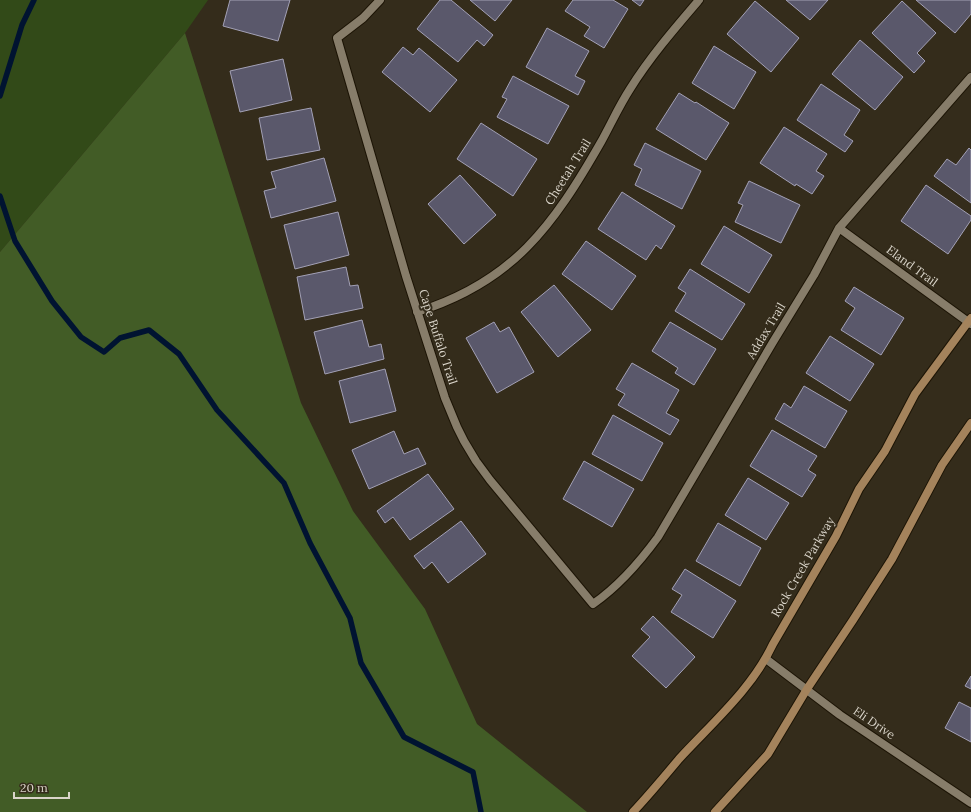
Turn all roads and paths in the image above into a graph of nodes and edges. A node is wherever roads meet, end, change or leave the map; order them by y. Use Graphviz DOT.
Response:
graph roads {
  1 [pos="380,0"];
  2 [pos="699,0"];
  3 [pos="971,77"];
  4 [pos="839,228"];
  5 [pos="417,312"];
  6 [pos="970,321"];
  7 [pos="971,423"];
  8 [pos="593,604"];
  9 [pos="766,658"];
  10 [pos="807,690"];
  11 [pos="971,803"];
  12 [pos="633,812"];
  13 [pos="715,812"];
  1 -- 5 [label="street, Cape Buffalo Trail"];
  2 -- 5 [label="street, Cheetah Trail"];
  3 -- 4 [label="street, Addax Trail"];
  4 -- 6 [label="street, Eland Trail"];
  4 -- 8 [label="street, Addax Trail"];
  5 -- 8 [label="street, Cape Buffalo Trail"];
  6 -- 9 [label="street, Rock Creek Parkway"];
  7 -- 10 [label="street"];
  9 -- 10 [label="street, Eli Drive"];
  9 -- 12 [label="street, Rock Creek Parkway"];
  10 -- 11 [label="street, Eli Drive"];
  10 -- 13 [label="street"];
}
